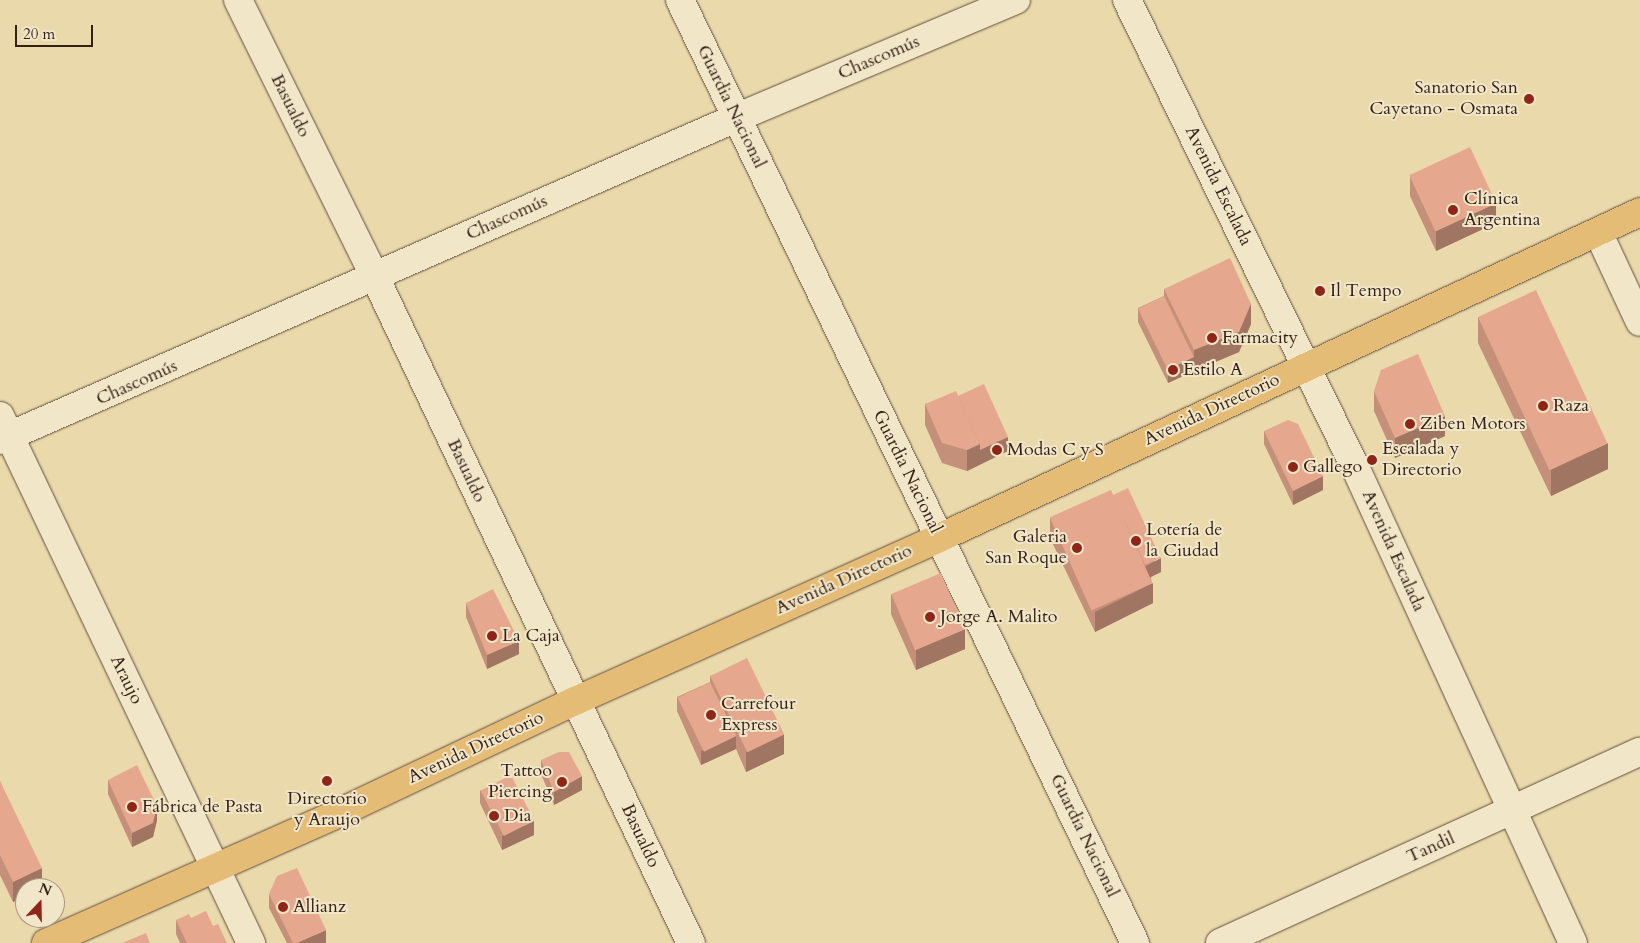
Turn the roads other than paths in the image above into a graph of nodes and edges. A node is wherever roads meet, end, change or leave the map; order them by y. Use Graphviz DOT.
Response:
graph roads {
  1 [pos="238,0"];
  2 [pos="680,0"];
  3 [pos="1016,0"];
  4 [pos="1127,0"];
  5 [pos="736,118"];
  6 [pos="1640,212"];
  7 [pos="1598,232"];
  8 [pos="375,277"];
  9 [pos="1640,322"];
  10 [pos="1306,367"];
  11 [pos="3,431"];
  12 [pos="939,538"];
  13 [pos="575,701"];
  14 [pos="1640,752"];
  15 [pos="1512,811"];
  16 [pos="215,866"];
  17 [pos="46,943"];
  18 [pos="251,943"];
  19 [pos="691,943"];
  20 [pos="1135,943"];
  21 [pos="1220,943"];
  22 [pos="1573,943"];
  1 -- 8 [label="street, Basualdo"];
  2 -- 5 [label="street, Guardia Nacional"];
  3 -- 5 [label="street, Chascomús"];
  4 -- 10 [label="street, Avenida Escalada"];
  5 -- 8 [label="street, Chascomús"];
  5 -- 12 [label="street, Guardia Nacional"];
  6 -- 7 [label="main road, Avenida Directorio"];
  7 -- 9 [label="street"];
  7 -- 10 [label="main road, Avenida Directorio"];
  8 -- 11 [label="street, Chascomús"];
  8 -- 13 [label="street, Basualdo"];
  10 -- 12 [label="main road, Avenida Directorio"];
  10 -- 15 [label="street, Avenida Escalada"];
  11 -- 16 [label="street, Araujo"];
  12 -- 13 [label="main road, Avenida Directorio"];
  12 -- 20 [label="street, Guardia Nacional"];
  13 -- 16 [label="main road, Avenida Directorio"];
  13 -- 19 [label="street, Basualdo"];
  14 -- 15 [label="street, Tandil"];
  15 -- 21 [label="street, Tandil"];
  15 -- 22 [label="street, Avenida Escalada"];
  16 -- 17 [label="main road, Avenida Directorio"];
  16 -- 18 [label="street, Araujo"];
}
